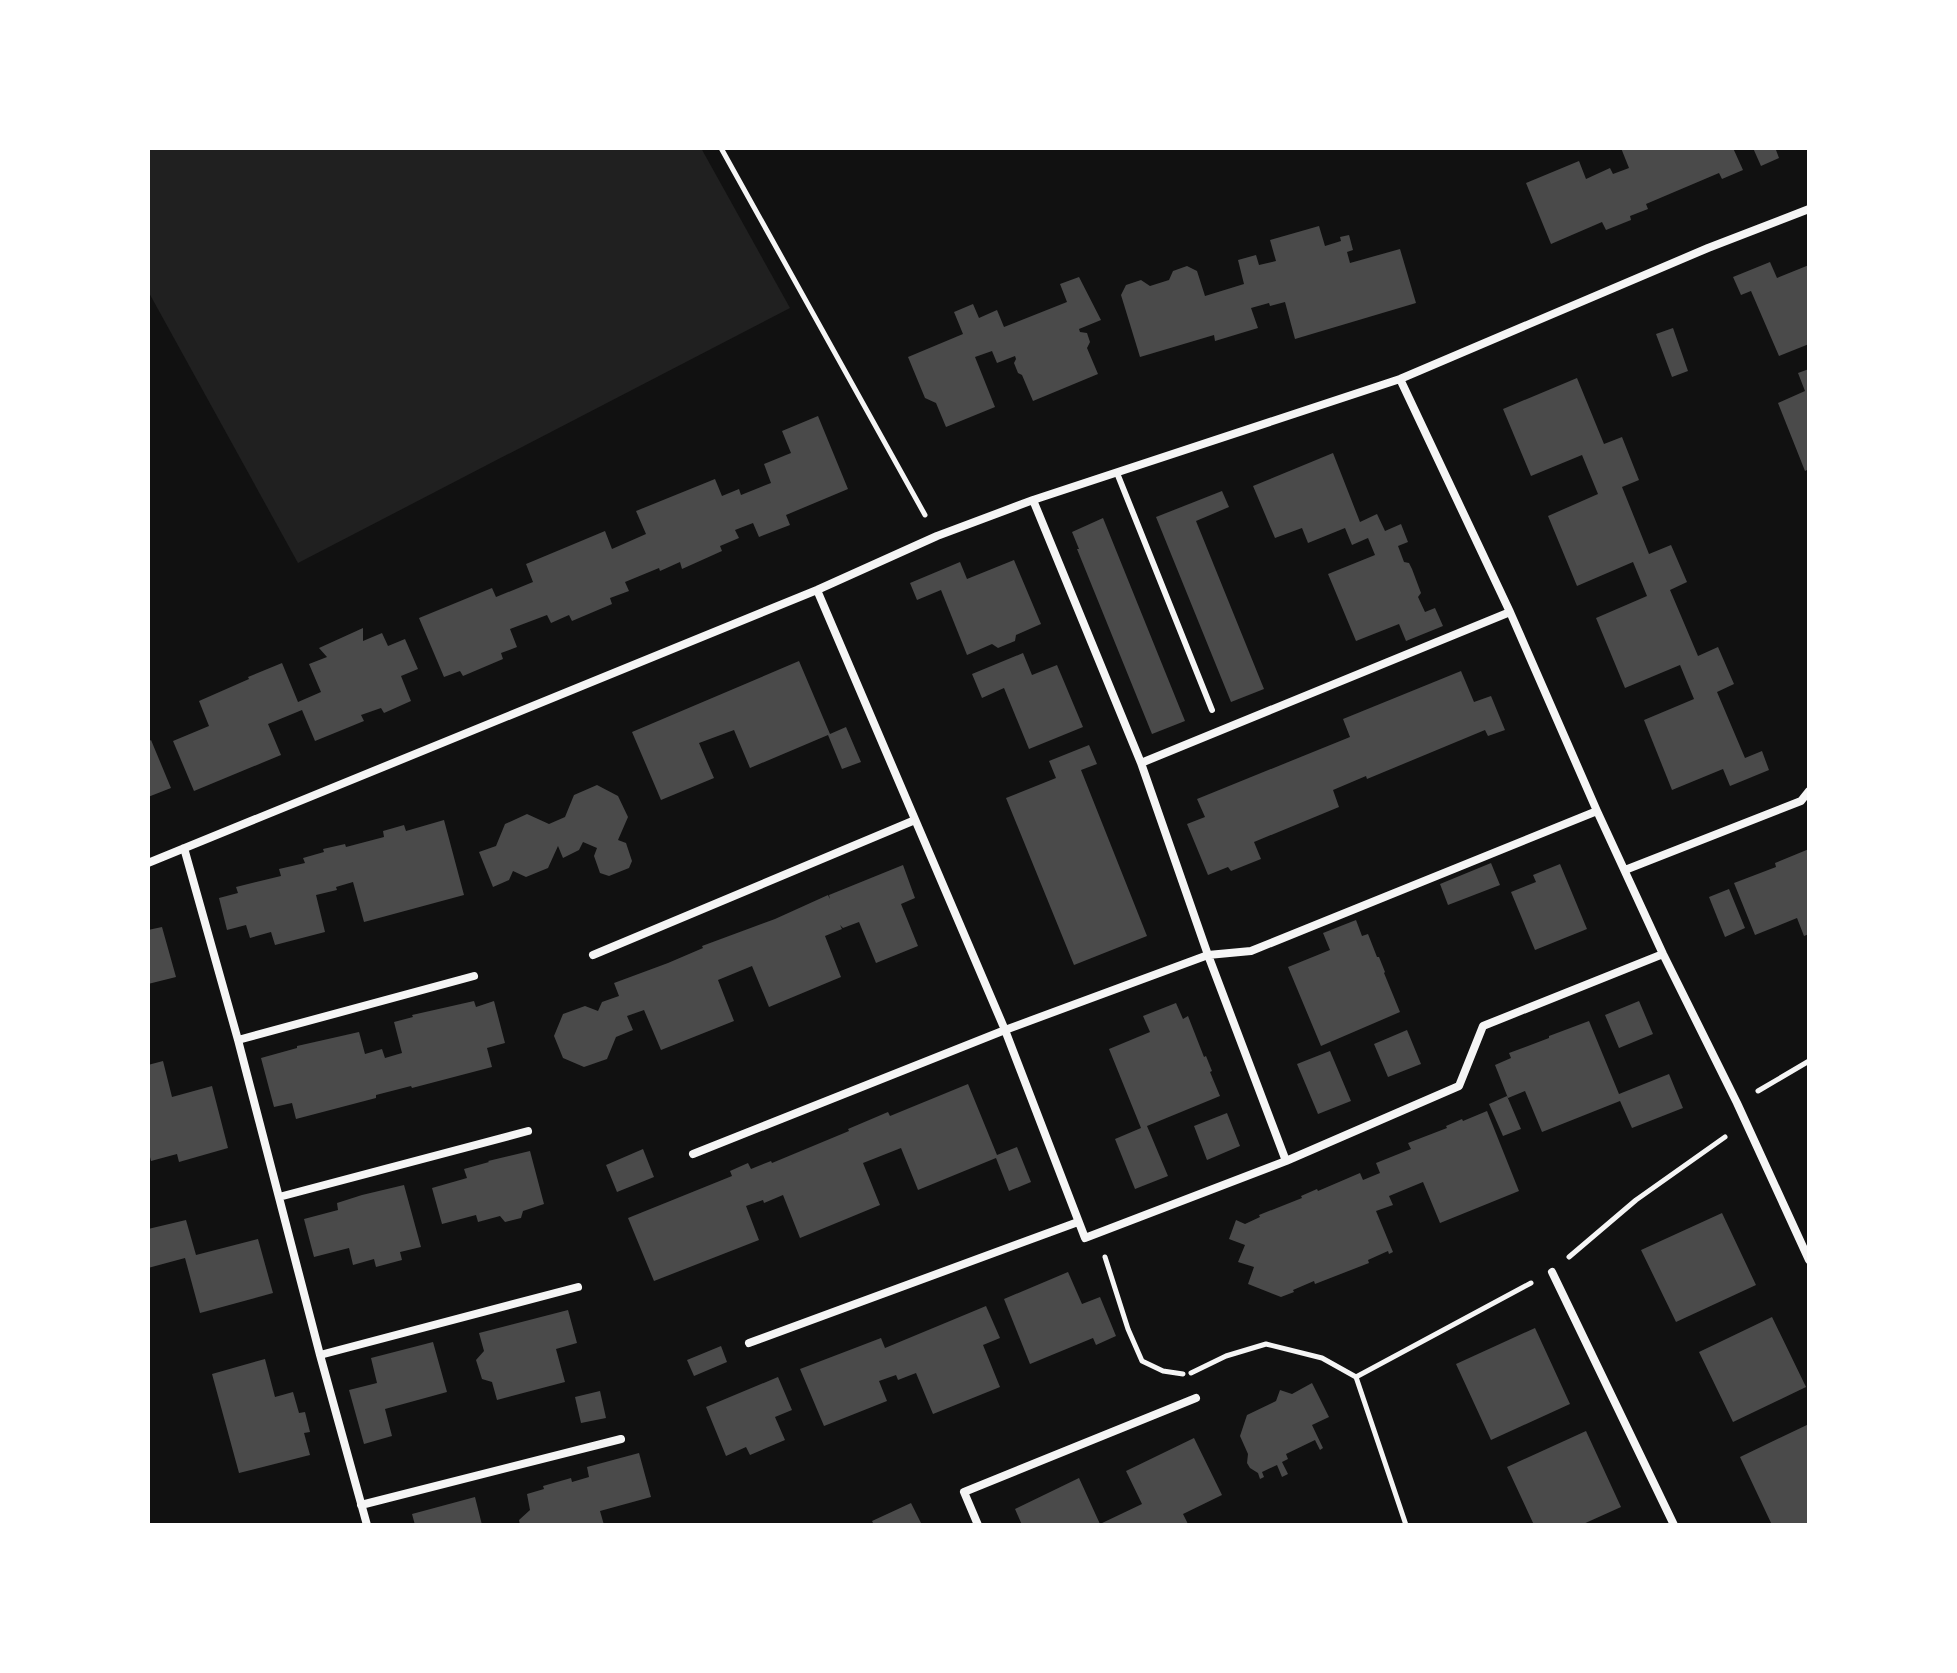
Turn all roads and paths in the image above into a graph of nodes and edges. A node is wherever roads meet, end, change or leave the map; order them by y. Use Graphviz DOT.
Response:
graph roads {
  1 [pos="721,148"];
  2 [pos="1809,209"];
  3 [pos="1400,379"];
  4 [pos="1117,473"];
  5 [pos="1033,500"];
  6 [pos="937,536"];
  7 [pos="817,590"];
  8 [pos="1510,612"];
  9 [pos="1212,710"];
  10 [pos="1141,763"];
  11 [pos="1809,791"];
  12 [pos="1597,811"];
  13 [pos="915,820"];
  14 [pos="184,848"];
  15 [pos="148,863"];
  16 [pos="1625,870"];
  17 [pos="1663,954"];
  18 [pos="593,955"];
  19 [pos="1208,955"];
  20 [pos="474,976"];
  21 [pos="1005,1030"];
  22 [pos="238,1040"];
  23 [pos="1809,1061"];
  24 [pos="1737,1103"];
  25 [pos="528,1131"];
  26 [pos="693,1154"];
  27 [pos="1286,1161"];
  28 [pos="279,1197"];
  29 [pos="1078,1222"];
  30 [pos="1085,1238"];
  31 [pos="1809,1260"];
  32 [pos="1552,1272"];
  33 [pos="578,1287"];
  34 [pos="749,1343"];
  35 [pos="320,1355"];
  36 [pos="1196,1398"];
  37 [pos="621,1439"];
  38 [pos="361,1505"];
  39 [pos="1403,1524"];
  40 [pos="367,1525"];
  41 [pos="978,1525"];
  42 [pos="1674,1525"];
  1 -- 6 [label="path"];
  2 -- 3 [label="street"];
  3 -- 4 [label="street"];
  3 -- 8 [label="street"];
  4 -- 5 [label="street"];
  4 -- 9 [label="lane"];
  5 -- 6 [label="street"];
  5 -- 10 [label="street"];
  6 -- 7 [label="street"];
  7 -- 13 [label="street"];
  7 -- 14 [label="street"];
  8 -- 10 [label="street"];
  8 -- 12 [label="street"];
  10 -- 19 [label="street"];
  11 -- 16 [label="street"];
  12 -- 16 [label="street"];
  12 -- 19 [label="street"];
  13 -- 18 [label="street"];
  13 -- 21 [label="street"];
  14 -- 15 [label="street"];
  14 -- 22 [label="street"];
  16 -- 17 [label="street"];
  17 -- 24 [label="street"];
  17 -- 27 [label="street"];
  19 -- 21 [label="street"];
  19 -- 27 [label="street"];
  20 -- 22 [label="street"];
  21 -- 26 [label="street"];
  21 -- 29 [label="street"];
  22 -- 28 [label="street"];
  23 -- 24 [label="path"];
  24 -- 31 [label="street"];
  25 -- 28 [label="street"];
  27 -- 30 [label="street"];
  28 -- 35 [label="street"];
  29 -- 30 [label="street"];
  29 -- 34 [label="street"];
  30 -- 39 [label="path"];
  32 -- 42 [label="street"];
  33 -- 35 [label="street"];
  35 -- 38 [label="street"];
  36 -- 41 [label="street"];
  37 -- 38 [label="street"];
  38 -- 40 [label="street"];
}
